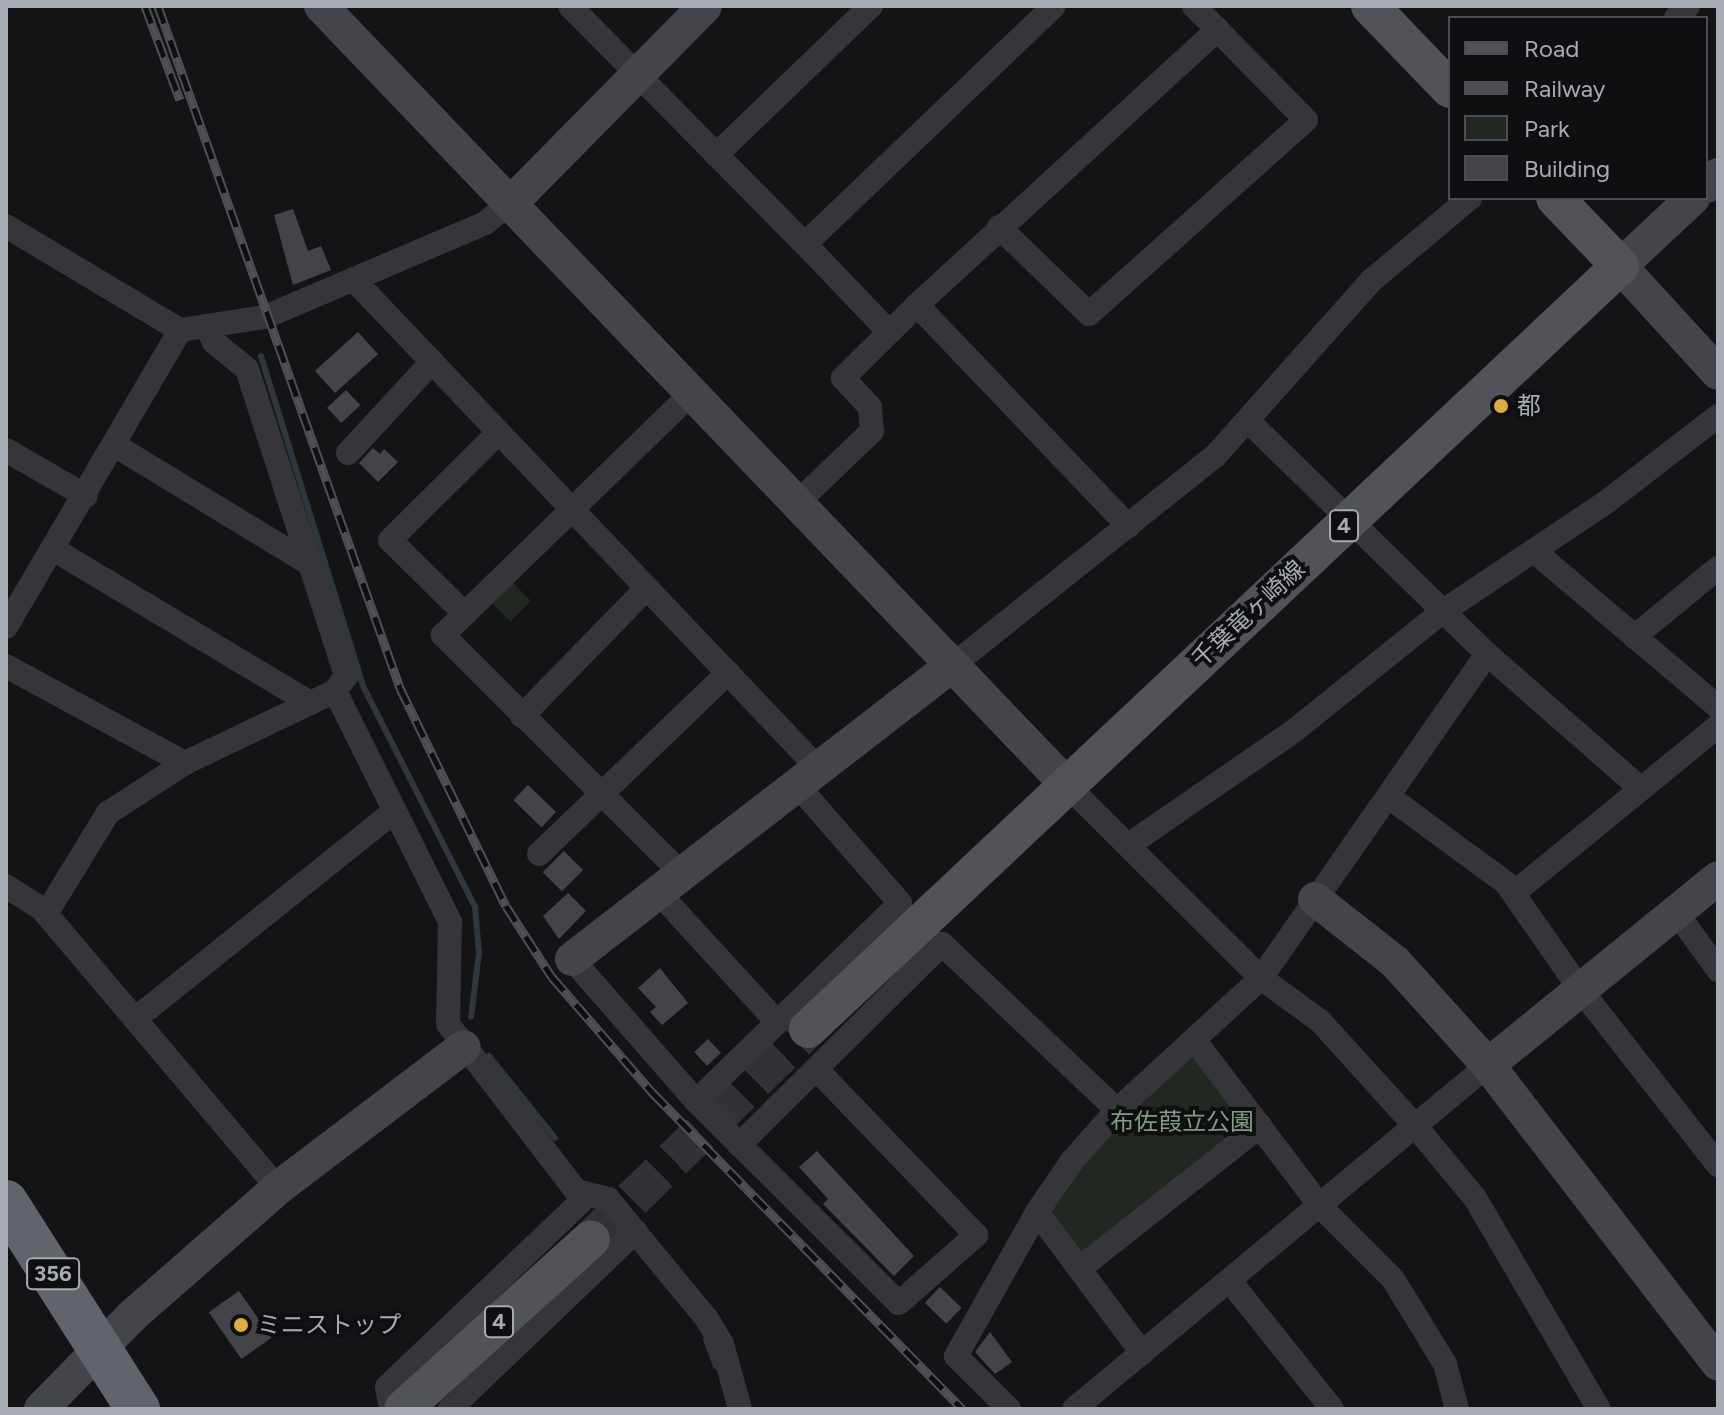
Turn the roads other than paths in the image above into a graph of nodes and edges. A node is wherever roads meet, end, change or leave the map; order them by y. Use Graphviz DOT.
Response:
graph roads {
  1 [pos="321,6"];
  2 [pos="570,6"];
  3 [pos="705,6"];
  4 [pos="871,6"];
  5 [pos="1054,6"];
  6 [pos="1194,6"];
  7 [pos="1370,6"];
  8 [pos="1218,29"];
  9 [pos="636,76"];
  10 [pos="1448,87"];
  11 [pos="716,155"];
  12 [pos="1468,200"];
  13 [pos="1557,200"];
  14 [pos="1691,200"];
  15 [pos="511,203"];
  16 [pos="6,226"];
  17 [pos="999,227"];
  18 [pos="805,244"];
  19 [pos="1620,266"];
  20 [pos="355,281"];
  21 [pos="917,305"];
  22 [pos="207,327"];
  23 [pos="180,330"];
  24 [pos="888,331"];
  25 [pos="432,362"];
  26 [pos="1718,373"];
  27 [pos="693,392"];
  28 [pos="1718,416"];
  29 [pos="1248,421"];
  30 [pos="499,432"];
  31 [pos="116,446"];
  32 [pos="6,450"];
  33 [pos="348,453"];
  34 [pos="86,496"];
  35 [pos="799,501"];
  36 [pos="572,510"];
  37 [pos="1349,520"];
  38 [pos="1128,526"];
  39 [pos="53,549"];
  40 [pos="1534,551"];
  41 [pos="310,564"];
  42 [pos="1718,568"];
  43 [pos="647,588"];
  44 [pos="15,591"];
  45 [pos="1442,612"];
  46 [pos="465,614"];
  47 [pos="6,627"];
  48 [pos="1634,637"];
  49 [pos="1487,654"];
  50 [pos="953,665"];
  51 [pos="6,666"];
  52 [pos="728,673"];
  53 [pos="335,691"];
  54 [pos="310,703"];
  55 [pos="1718,707"];
  56 [pos="522,716"];
  57 [pos="1718,726"];
  58 [pos="185,763"];
  59 [pos="807,776"];
  60 [pos="1066,784"];
  61 [pos="1639,787"];
  62 [pos="599,797"];
  63 [pos="1389,797"];
  64 [pos="395,811"];
  65 [pos="1130,844"];
  66 [pos="539,854"];
  67 [pos="1718,878"];
  68 [pos="670,882"];
  69 [pos="6,886"];
  70 [pos="1514,893"];
  71 [pos="1315,899"];
  72 [pos="1676,912"];
  73 [pos="46,914"];
  74 [pos="572,959"];
  75 [pos="1718,970"];
  76 [pos="1261,978"];
  77 [pos="1580,989"];
  78 [pos="135,1019"];
  79 [pos="793,1026"];
  80 [pos="1196,1042"];
  81 [pos="464,1047"];
  82 [pos="1488,1065"];
  83 [pos="818,1071"];
  84 [pos="696,1101"];
  85 [pos="1117,1110"];
  86 [pos="1260,1126"];
  87 [pos="1417,1128"];
  88 [pos="739,1145"];
  89 [pos="1718,1165"];
  90 [pos="278,1188"];
  91 [pos="587,1196"];
  92 [pos="6,1202"];
  93 [pos="1321,1207"];
  94 [pos="1037,1212"];
  95 [pos="636,1231"];
  96 [pos="591,1239"];
  97 [pos="1079,1269"];
  98 [pos="1230,1281"];
  99 [pos="100,1346"];
  100 [pos="1142,1353"];
  101 [pos="1718,1364"];
  102 [pos="1321,1405"];
  103 [pos="41,1409"];
  104 [pos="138,1409"];
  105 [pos="391,1409"];
  106 [pos="403,1409"];
  107 [pos="450,1409"];
  108 [pos="740,1409"];
  109 [pos="1009,1409"];
  110 [pos="1074,1409"];
  111 [pos="1457,1409"];
  112 [pos="1599,1409"];
  1 -- 15 [label="street"];
  2 -- 9 [label="street"];
  3 -- 9 [label="street"];
  4 -- 11 [label="street"];
  5 -- 18 [label="street"];
  6 -- 8 [label="street"];
  7 -- 10 [label="main road"];
  8 -- 17 [label="street"];
  8 -- 17 [label="street"];
  9 -- 11 [label="street"];
  9 -- 15 [label="street"];
  11 -- 18 [label="street"];
  12 -- 29 [label="street"];
  13 -- 19 [label="main road"];
  14 -- 19 [label="street"];
  15 -- 20 [label="street"];
  15 -- 27 [label="street"];
  16 -- 23 [label="street"];
  17 -- 21 [label="street"];
  18 -- 24 [label="street"];
  19 -- 26 [label="street"];
  19 -- 37 [label="main road, 千葉竜ヶ崎線 / 4"];
  20 -- 22 [label="street"];
  20 -- 25 [label="street"];
  21 -- 24 [label="street"];
  21 -- 38 [label="street"];
  22 -- 23 [label="street"];
  22 -- 41 [label="street"];
  23 -- 31 [label="street"];
  24 -- 35 [label="street"];
  25 -- 30 [label="street"];
  25 -- 33 [label="street"];
  27 -- 35 [label="street"];
  27 -- 36 [label="street"];
  28 -- 40 [label="street"];
  29 -- 37 [label="street"];
  29 -- 38 [label="street"];
  30 -- 36 [label="street"];
  30 -- 46 [label="street"];
  31 -- 34 [label="street"];
  31 -- 41 [label="street"];
  32 -- 34 [label="street"];
  34 -- 39 [label="street"];
  35 -- 50 [label="street"];
  36 -- 43 [label="street"];
  36 -- 46 [label="street"];
  37 -- 45 [label="street"];
  37 -- 60 [label="main road, 千葉竜ヶ崎線 / 4"];
  38 -- 50 [label="street"];
  39 -- 44 [label="street"];
  39 -- 54 [label="street"];
  40 -- 45 [label="street"];
  40 -- 48 [label="street"];
  41 -- 53 [label="street"];
  42 -- 48 [label="street"];
  43 -- 52 [label="street"];
  43 -- 56 [label="street"];
  44 -- 47 [label="street"];
  45 -- 49 [label="street"];
  45 -- 65 [label="street"];
  46 -- 56 [label="street"];
  48 -- 55 [label="street"];
  49 -- 61 [label="street"];
  49 -- 63 [label="street"];
  50 -- 59 [label="street"];
  50 -- 60 [label="street"];
  51 -- 58 [label="street"];
  52 -- 59 [label="street"];
  52 -- 62 [label="street"];
  53 -- 54 [label="street"];
  53 -- 64 [label="street"];
  54 -- 58 [label="street"];
  56 -- 62 [label="street"];
  57 -- 61 [label="street"];
  58 -- 73 [label="street"];
  59 -- 68 [label="street"];
  59 -- 79 [label="street"];
  60 -- 65 [label="street"];
  60 -- 79 [label="main road, 千葉竜ヶ崎線 / 4"];
  61 -- 70 [label="street"];
  62 -- 66 [label="street"];
  62 -- 68 [label="street"];
  63 -- 70 [label="street"];
  63 -- 71 [label="street"];
  64 -- 78 [label="street"];
  64 -- 81 [label="street"];
  65 -- 76 [label="street"];
  67 -- 72 [label="street"];
  68 -- 74 [label="street"];
  68 -- 79 [label="street"];
  69 -- 73 [label="street"];
  70 -- 77 [label="street"];
  71 -- 76 [label="street"];
  71 -- 82 [label="street"];
  72 -- 75 [label="street"];
  72 -- 77 [label="street"];
  73 -- 78 [label="street"];
  74 -- 84 [label="street"];
  76 -- 80 [label="street"];
  76 -- 87 [label="street"];
  77 -- 82 [label="street"];
  77 -- 89 [label="street"];
  78 -- 90 [label="street"];
  79 -- 84 [label="street"];
  80 -- 85 [label="street"];
  80 -- 86 [label="street"];
  81 -- 90 [label="street"];
  81 -- 91 [label="street"];
  82 -- 87 [label="street"];
  82 -- 101 [label="street"];
  83 -- 85 [label="street"];
  83 -- 88 [label="street"];
  83 -- 88 [label="street"];
  84 -- 88 [label="street"];
  85 -- 94 [label="street"];
  86 -- 93 [label="street"];
  86 -- 97 [label="street"];
  87 -- 93 [label="street"];
  87 -- 112 [label="street"];
  90 -- 99 [label="street"];
  91 -- 95 [label="street"];
  91 -- 105 [label="street"];
  92 -- 99 [label="highway, 356"];
  93 -- 98 [label="street"];
  93 -- 111 [label="street"];
  94 -- 97 [label="street"];
  94 -- 109 [label="street"];
  95 -- 107 [label="street"];
  95 -- 108 [label="street"];
  96 -- 106 [label="main road, 4"];
  97 -- 100 [label="street"];
  98 -- 100 [label="street"];
  98 -- 102 [label="street"];
  99 -- 103 [label="street"];
  99 -- 104 [label="highway, 356"];
  100 -- 110 [label="street"];
}
